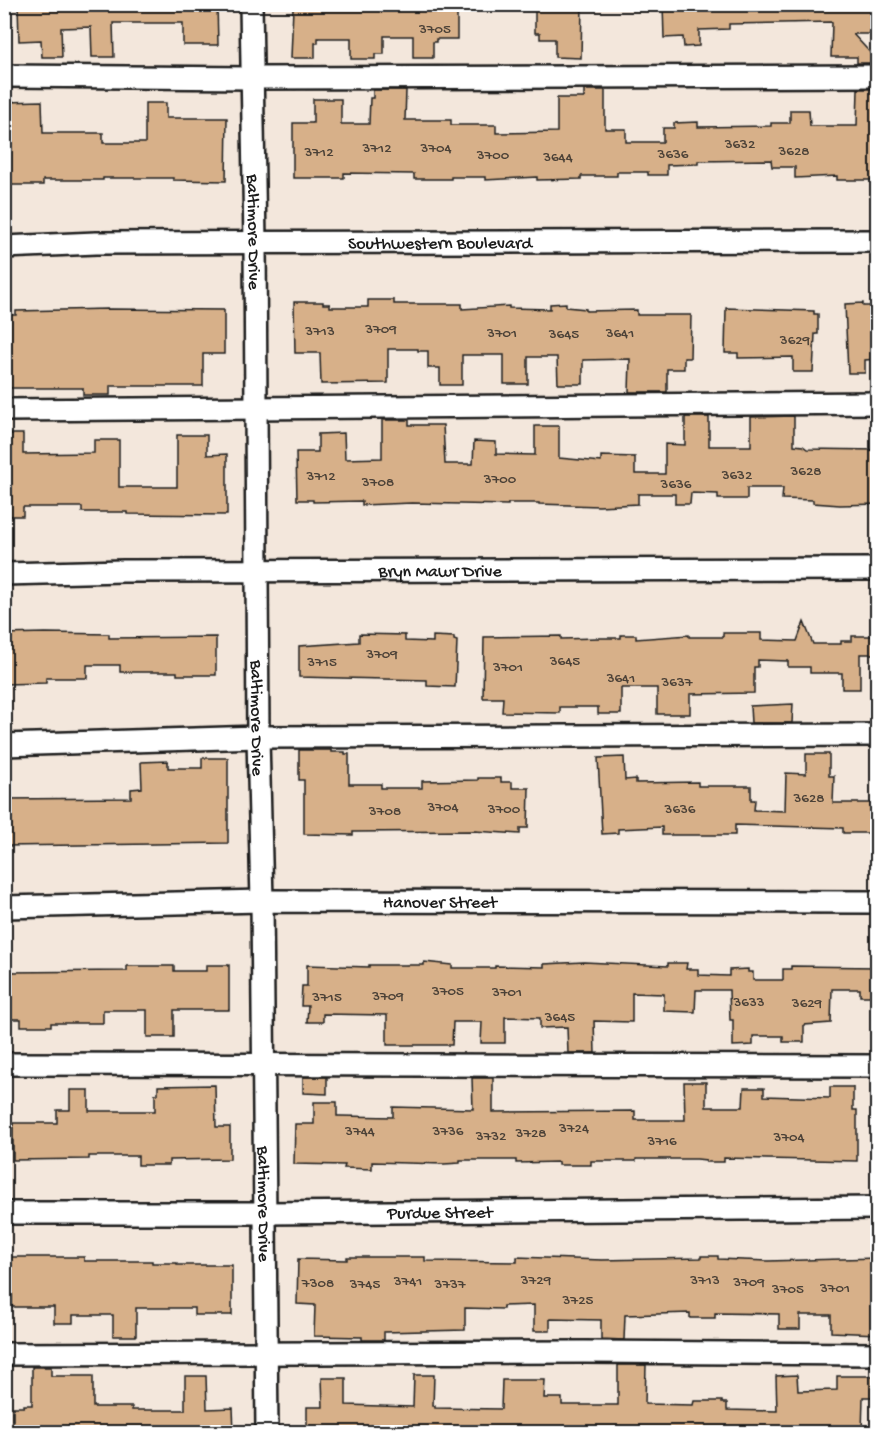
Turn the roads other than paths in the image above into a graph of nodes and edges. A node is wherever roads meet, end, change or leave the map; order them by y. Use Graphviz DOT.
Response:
graph roads {
  1 [pos="251,4"];
  2 [pos="4,76"];
  3 [pos="878,76"];
  4 [pos="253,78"];
  5 [pos="878,241"];
  6 [pos="255,243"];
  7 [pos="4,247"];
  8 [pos="878,403"];
  9 [pos="255,407"];
  10 [pos="4,410"];
  11 [pos="878,569"];
  12 [pos="256,572"];
  13 [pos="4,574"];
  14 [pos="878,735"];
  15 [pos="258,738"];
  16 [pos="4,745"];
  17 [pos="262,902"];
  18 [pos="878,902"];
  19 [pos="4,907"];
  20 [pos="4,1064"];
  21 [pos="263,1065"];
  22 [pos="878,1066"];
  23 [pos="878,1208"];
  24 [pos="4,1213"];
  25 [pos="264,1213"];
  26 [pos="4,1354"];
  27 [pos="266,1354"];
  28 [pos="878,1354"];
  29 [pos="267,1432"];
  1 -- 4 [label="street, Baltimore Drive"];
  2 -- 4 [label="street"];
  3 -- 4 [label="street"];
  4 -- 6 [label="street, Baltimore Drive"];
  5 -- 6 [label="street, Southwestern Boulevard"];
  6 -- 7 [label="street, Southwestern Boulevard"];
  6 -- 9 [label="street, Baltimore Drive"];
  8 -- 9 [label="street"];
  9 -- 10 [label="street"];
  9 -- 12 [label="street, Baltimore Drive"];
  11 -- 12 [label="street, Bryn Mawr Drive"];
  12 -- 13 [label="street, Bryn Mawr Drive"];
  12 -- 15 [label="street, Baltimore Drive"];
  14 -- 15 [label="street"];
  15 -- 16 [label="street"];
  15 -- 17 [label="street, Baltimore Drive"];
  17 -- 18 [label="street, Hanover Street"];
  17 -- 19 [label="street, Hanover Street"];
  17 -- 21 [label="street, Baltimore Drive"];
  20 -- 21 [label="street"];
  21 -- 22 [label="street"];
  21 -- 25 [label="street, Baltimore Drive"];
  23 -- 25 [label="street, Purdue Street"];
  24 -- 25 [label="street, Purdue Street"];
  25 -- 27 [label="street, Baltimore Drive"];
  26 -- 27 [label="street"];
  27 -- 28 [label="street"];
  27 -- 29 [label="street, Baltimore Drive"];
}
